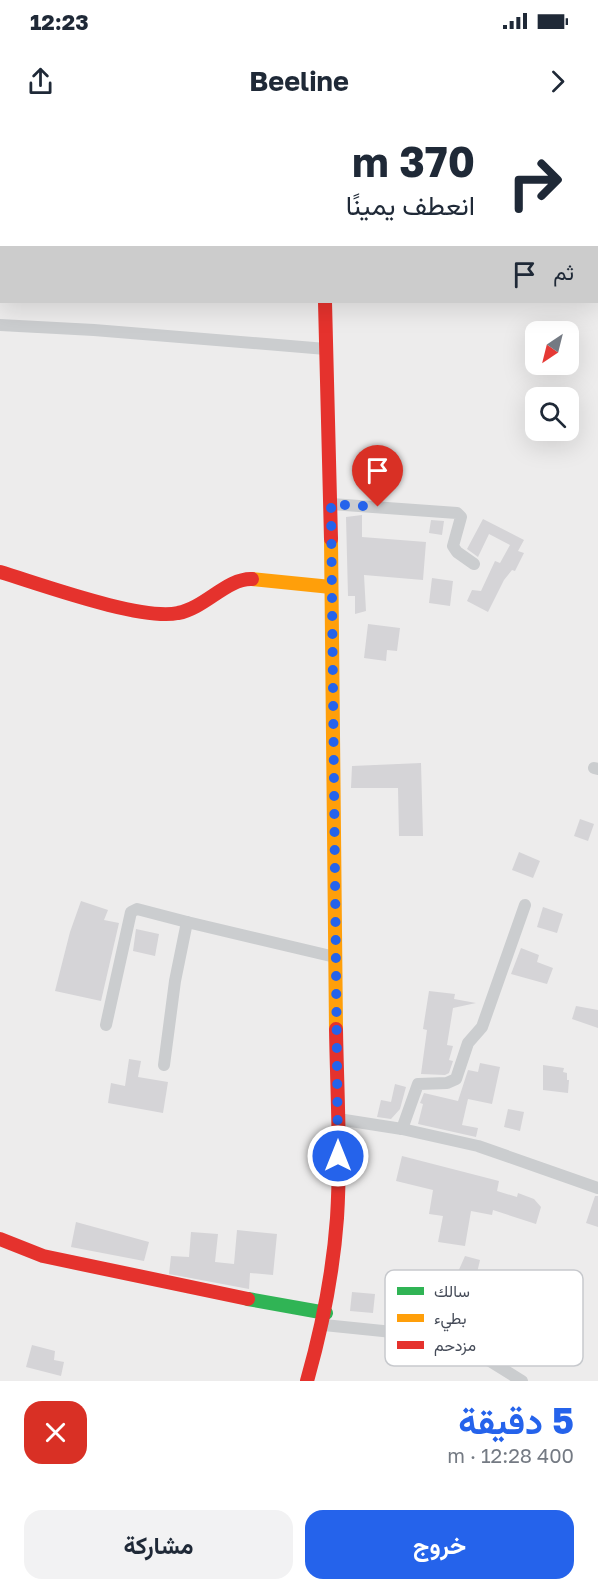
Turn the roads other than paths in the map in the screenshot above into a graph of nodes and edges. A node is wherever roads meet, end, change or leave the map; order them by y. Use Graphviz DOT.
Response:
graph roads {
  1 [pos="325,303"];
  2 [pos="0,325"];
  3 [pos="326,349"];
  4 [pos="331,504"];
  5 [pos="474,564"];
  6 [pos="0,572"];
  7 [pos="331,587"];
  8 [pos="525,905"];
  9 [pos="187,922"];
  10 [pos="335,957"];
  11 [pos="106,1025"];
  12 [pos="164,1065"];
  13 [pos="338,1119"];
  14 [pos="402,1129"];
  15 [pos="598,1188"];
  16 [pos="0,1239"];
  17 [pos="325,1319"];
  18 [pos="385,1329"];
  19 [pos="498,1366"];
  20 [pos="307,1381"];
  21 [pos="522,1381"];
  1 -- 3 [label="main road"];
  2 -- 3 [label="street"];
  3 -- 4 [label="main road"];
  4 -- 5 [label="street"];
  4 -- 7 [label="main road"];
  6 -- 7 [label="main road"];
  7 -- 10 [label="main road"];
  8 -- 14 [label="street"];
  9 -- 10 [label="street"];
  9 -- 11 [label="street"];
  9 -- 12 [label="street"];
  10 -- 13 [label="main road"];
  13 -- 14 [label="street"];
  13 -- 17 [label="main road"];
  14 -- 15 [label="street"];
  16 -- 17 [label="main road"];
  17 -- 18 [label="street"];
  17 -- 20 [label="main road"];
  19 -- 21 [label="street"];
}
